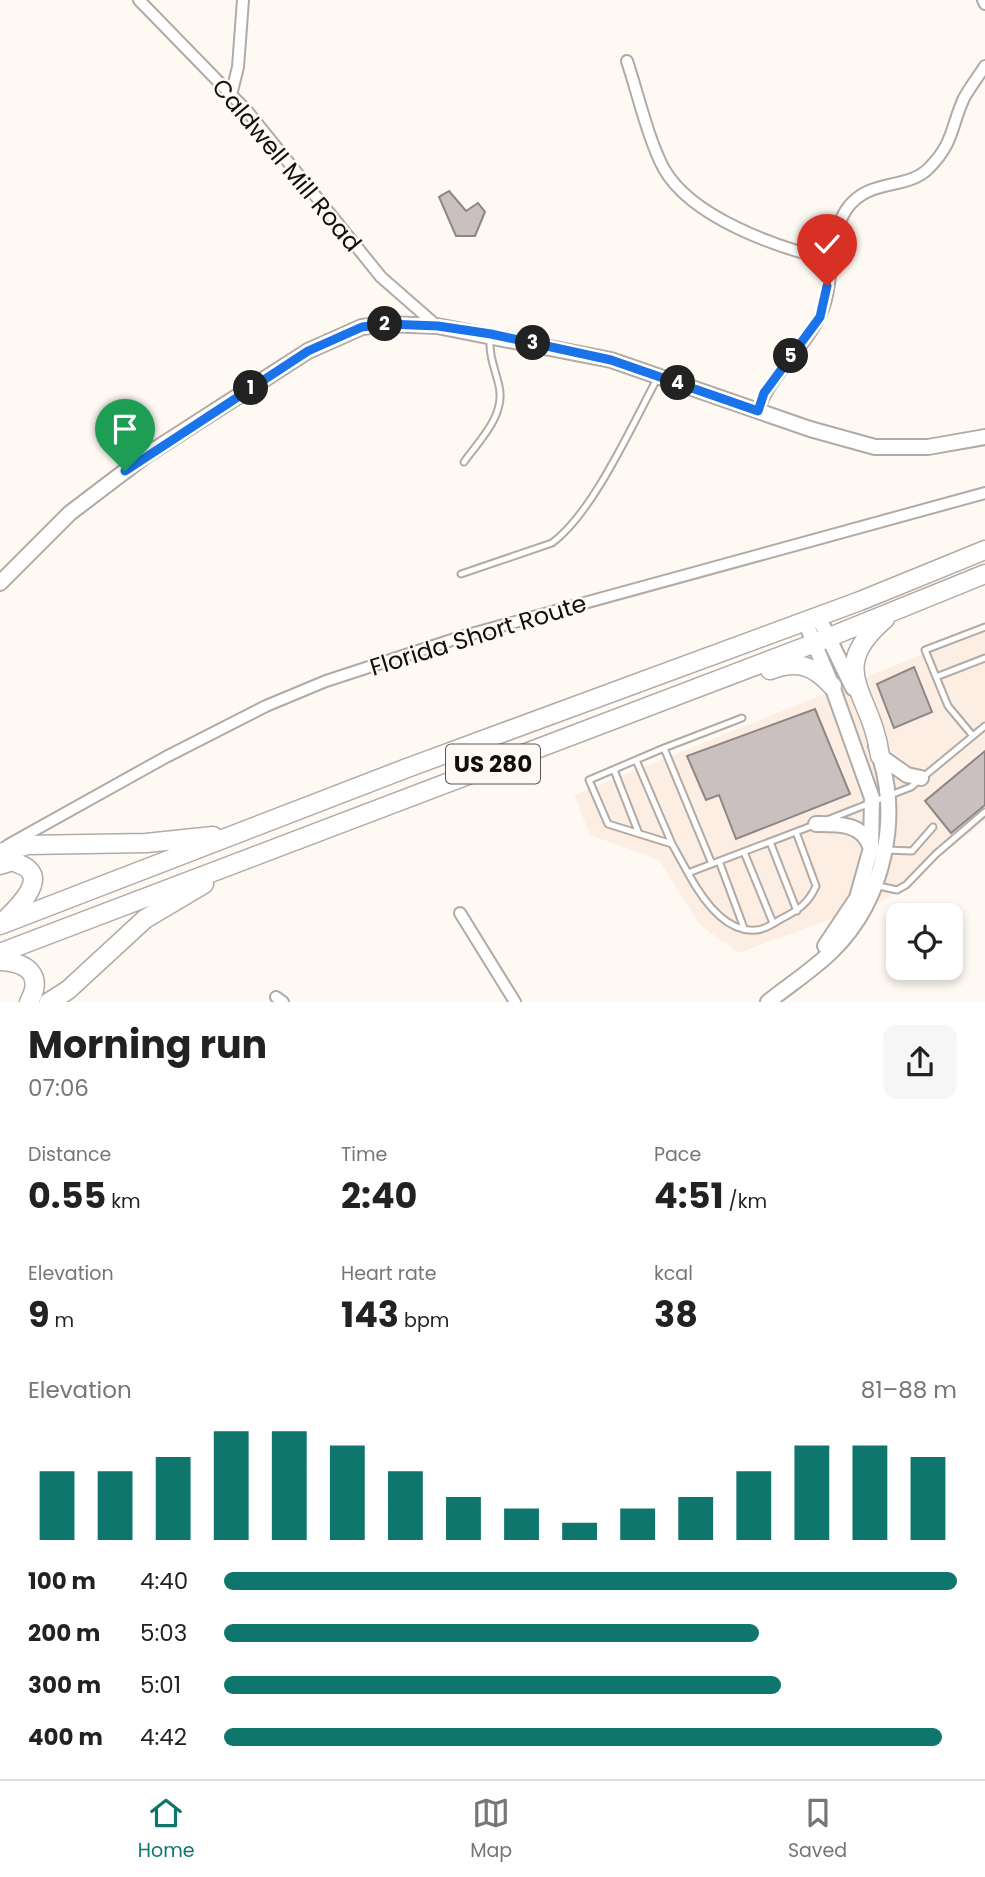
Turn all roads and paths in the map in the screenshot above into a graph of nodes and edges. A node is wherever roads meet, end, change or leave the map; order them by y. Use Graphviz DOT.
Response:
graph roads {
  1 [pos="139,0"];
  2 [pos="243,0"];
  3 [pos="627,61"];
  4 [pos="985,66"];
  5 [pos="232,95"];
  6 [pos="831,260"];
  7 [pos="438,326"];
  8 [pos="491,334"];
  9 [pos="659,377"];
  10 [pos="758,411"];
  11 [pos="985,437"];
  12 [pos="464,462"];
  13 [pos="985,492"];
  14 [pos="985,550"];
  15 [pos="985,574"];
  16 [pos="461,575"];
  17 [pos="0,583"];
  18 [pos="900,607"];
  19 [pos="811,619"];
  20 [pos="985,627"];
  21 [pos="822,640"];
  22 [pos="985,658"];
  23 [pos="936,677"];
  24 [pos="720,678"];
  25 [pos="832,686"];
  26 [pos="742,718"];
  27 [pos="985,726"];
  28 [pos="973,736"];
  29 [pos="664,748"];
  30 [pos="880,756"];
  31 [pos="636,760"];
  32 [pos="614,770"];
  33 [pos="921,778"];
  34 [pos="887,797"];
  35 [pos="872,803"];
  36 [pos="985,812"];
  37 [pos="816,824"];
  38 [pos="933,827"];
  39 [pos="796,832"];
  40 [pos="237,834"];
  41 [pos="639,834"];
  42 [pos="770,842"];
  43 [pos="672,844"];
  44 [pos="878,849"];
  45 [pos="0,851"];
  46 [pos="744,852"];
  47 [pos="243,860"];
  48 [pos="716,863"];
  49 [pos="0,865"];
  50 [pos="688,873"];
  51 [pos="874,886"];
  52 [pos="797,911"];
  53 [pos="460,913"];
  54 [pos="773,923"];
  55 [pos="0,925"];
  56 [pos="744,928"];
  57 [pos="0,953"];
  58 [pos="0,961"];
  59 [pos="29,1002"];
  60 [pos="49,1002"];
  61 [pos="515,1002"];
  62 [pos="768,1002"];
  1 -- 5 [label="street, Caldwell Mill Road"];
  2 -- 5 [label="street"];
  3 -- 6 [label="street"];
  4 -- 6 [label="street"];
  5 -- 7 [label="street, Caldwell Mill Road"];
  6 -- 10 [label="street"];
  7 -- 8 [label="street"];
  7 -- 17 [label="street"];
  8 -- 9 [label="street"];
  8 -- 12 [label="lane"];
  9 -- 10 [label="street"];
  9 -- 16 [label="lane"];
  10 -- 11 [label="street"];
  13 -- 45 [label="street, Florida Short Route"];
  14 -- 19 [label="highway, US 280"];
  15 -- 18 [label="highway, US 280"];
  18 -- 21 [label="highway, US 280"];
  18 -- 30 [label="highway"];
  19 -- 21 [label="street"];
  19 -- 40 [label="highway, US 280"];
  20 -- 23 [label="lane"];
  21 -- 24 [label="highway, US 280"];
  21 -- 25 [label="street"];
  21 -- 30 [label="street"];
  22 -- 23 [label="lane"];
  23 -- 28 [label="lane"];
  24 -- 25 [label="highway"];
  24 -- 47 [label="highway, US 280"];
  25 -- 35 [label="street"];
  26 -- 29 [label="lane"];
  27 -- 28 [label="lane"];
  28 -- 33 [label="lane"];
  29 -- 31 [label="lane"];
  29 -- 48 [label="lane"];
  30 -- 33 [label="street"];
  30 -- 34 [label="street"];
  31 -- 32 [label="lane"];
  31 -- 43 [label="lane"];
  32 -- 41 [label="lane"];
  32 -- 41 [label="lane"];
  33 -- 34 [label="lane"];
  34 -- 35 [label="lane"];
  34 -- 44 [label="street"];
  35 -- 37 [label="lane"];
  35 -- 44 [label="street"];
  36 -- 51 [label="lane"];
  37 -- 39 [label="lane"];
  37 -- 44 [label="street"];
  38 -- 44 [label="lane"];
  39 -- 42 [label="lane"];
  39 -- 52 [label="lane"];
  40 -- 45 [label="highway"];
  40 -- 55 [label="highway, US 280"];
  41 -- 43 [label="lane"];
  42 -- 46 [label="lane"];
  42 -- 52 [label="lane"];
  43 -- 50 [label="lane"];
  44 -- 51 [label="street"];
  44 -- 62 [label="street"];
  46 -- 48 [label="lane"];
  46 -- 54 [label="lane"];
  47 -- 57 [label="highway, US 280"];
  47 -- 60 [label="highway"];
  48 -- 50 [label="lane"];
  48 -- 56 [label="lane"];
  49 -- 55 [label="highway"];
  50 -- 56 [label="lane"];
  51 -- 62 [label="street"];
  52 -- 54 [label="lane"];
  53 -- 61 [label="street"];
  54 -- 56 [label="lane"];
  58 -- 59 [label="highway"];
}
